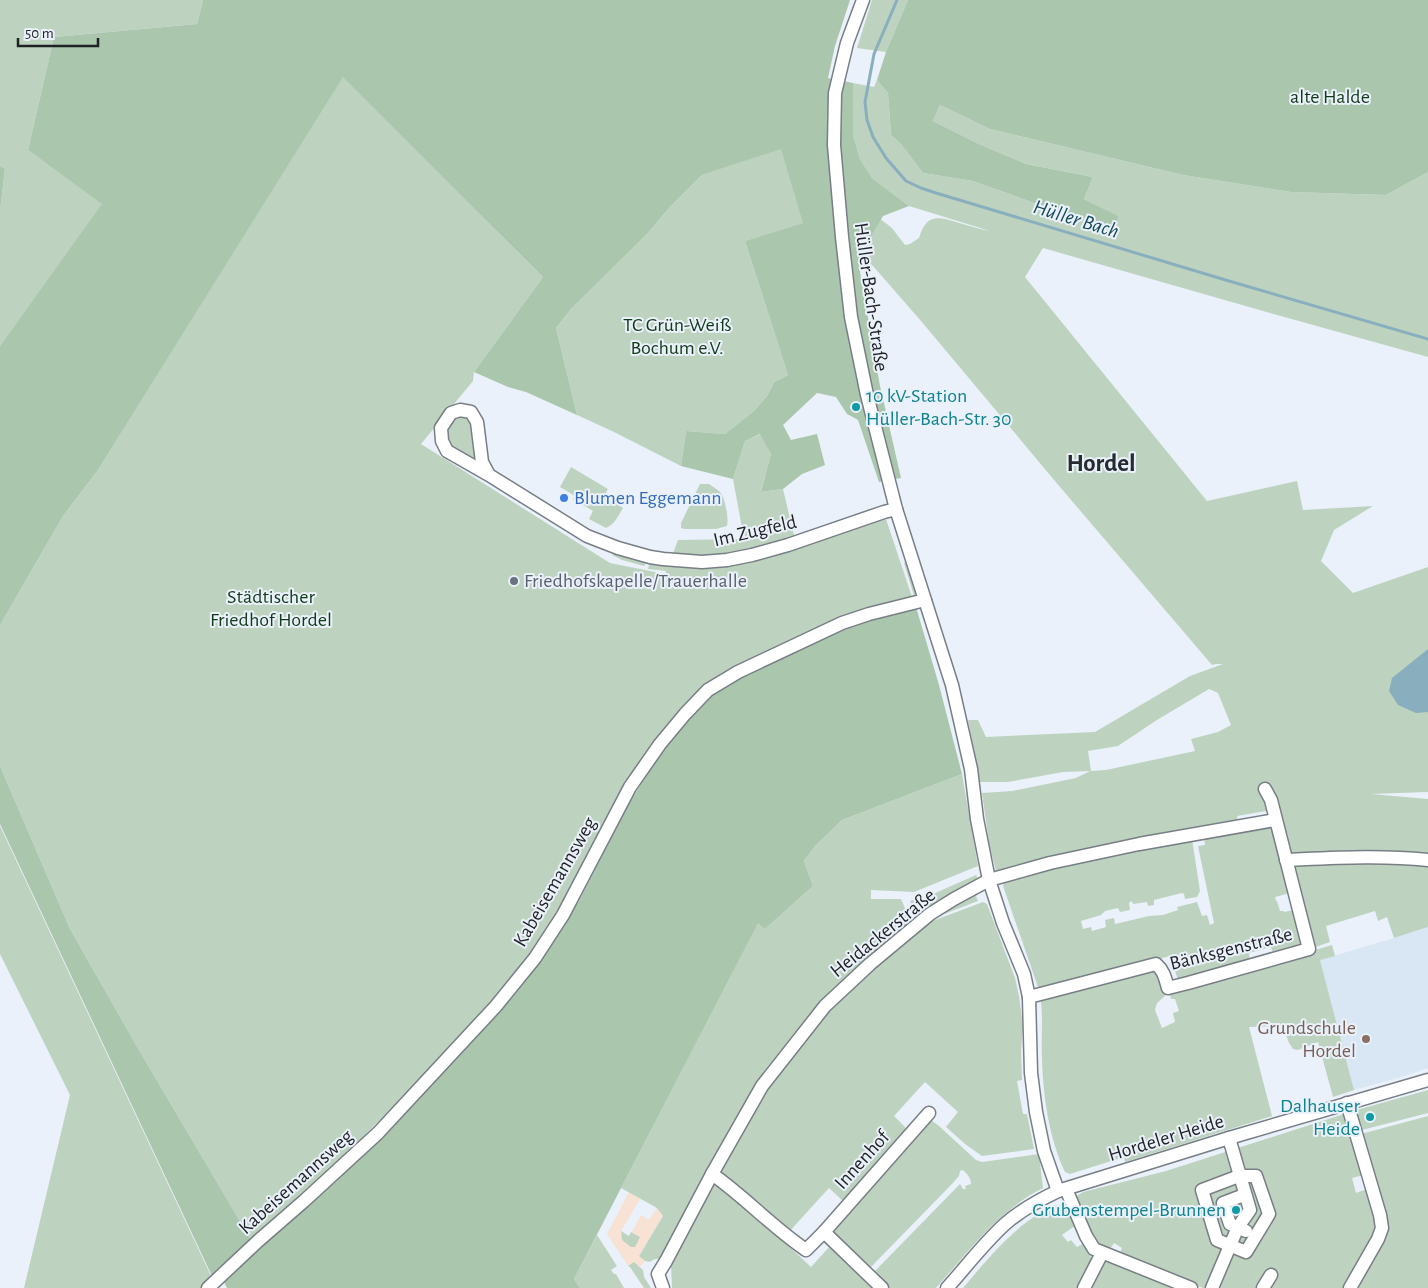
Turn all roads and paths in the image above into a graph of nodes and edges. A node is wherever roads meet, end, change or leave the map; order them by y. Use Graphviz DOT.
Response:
graph roads {
  1 [pos="863,0"];
  2 [pos="489,476"];
  3 [pos="896,510"];
  4 [pos="925,600"];
  5 [pos="1266,789"];
  6 [pos="1275,820"];
  7 [pos="1286,860"];
  8 [pos="1428,860"];
  9 [pos="989,880"];
  10 [pos="1029,997"];
  11 [pos="1428,1080"];
  12 [pos="1346,1103"];
  13 [pos="929,1113"];
  14 [pos="1229,1138"];
  15 [pos="712,1174"];
  16 [pos="1239,1176"];
  17 [pos="1062,1190"];
  18 [pos="1202,1190"];
  19 [pos="1264,1198"];
  20 [pos="1246,1199"];
  21 [pos="1222,1203"];
  22 [pos="1233,1223"];
  23 [pos="1212,1226"];
  24 [pos="824,1232"];
  25 [pos="1256,1235"];
  26 [pos="1230,1245"];
  27 [pos="1102,1253"];
  28 [pos="1271,1275"];
  29 [pos="208,1288"];
  30 [pos="663,1288"];
  31 [pos="882,1288"];
  32 [pos="947,1288"];
  33 [pos="1084,1288"];
  34 [pos="1191,1288"];
  35 [pos="1212,1288"];
  36 [pos="1263,1288"];
  37 [pos="1350,1288"];
  1 -- 3 [label="street, Hüller-Bach-Straße"];
  2 -- 2 [label="street, Im Zugfeld"];
  2 -- 3 [label="street, Im Zugfeld"];
  3 -- 4 [label="street, Hüller-Bach-Straße"];
  4 -- 9 [label="street, Hüller-Bach-Straße"];
  4 -- 29 [label="street, Kabeisemannsweg"];
  5 -- 6 [label="street"];
  6 -- 7 [label="street"];
  6 -- 9 [label="street, Heidackerstraße"];
  7 -- 8 [label="street"];
  7 -- 10 [label="street, Bänksgenstraße"];
  9 -- 10 [label="street, Hüller-Bach-Straße"];
  9 -- 15 [label="street, Heidackerstraße"];
  10 -- 17 [label="street, Hüller-Bach-Straße"];
  11 -- 12 [label="street, Hordeler Heide"];
  12 -- 14 [label="street, Hordeler Heide"];
  12 -- 37 [label="street"];
  13 -- 24 [label="street, Innenhof"];
  14 -- 16 [label="street"];
  14 -- 17 [label="street, Hordeler Heide"];
  15 -- 24 [label="street, Innenhof"];
  15 -- 30 [label="street, Heidackerstraße"];
  16 -- 18 [label="street"];
  16 -- 19 [label="street"];
  16 -- 20 [label="street"];
  17 -- 27 [label="street, Hüller-Bach-Straße"];
  17 -- 32 [label="street, Hordeler Heide"];
  18 -- 21 [label="street"];
  18 -- 23 [label="street"];
  19 -- 20 [label="street"];
  19 -- 25 [label="street"];
  20 -- 21 [label="street"];
  20 -- 22 [label="street"];
  21 -- 22 [label="street"];
  22 -- 23 [label="street"];
  22 -- 25 [label="street"];
  22 -- 26 [label="street"];
  23 -- 26 [label="street"];
  24 -- 31 [label="street"];
  25 -- 26 [label="street"];
  26 -- 35 [label="street"];
  27 -- 33 [label="street"];
  27 -- 34 [label="street"];
  28 -- 36 [label="street"];
}
